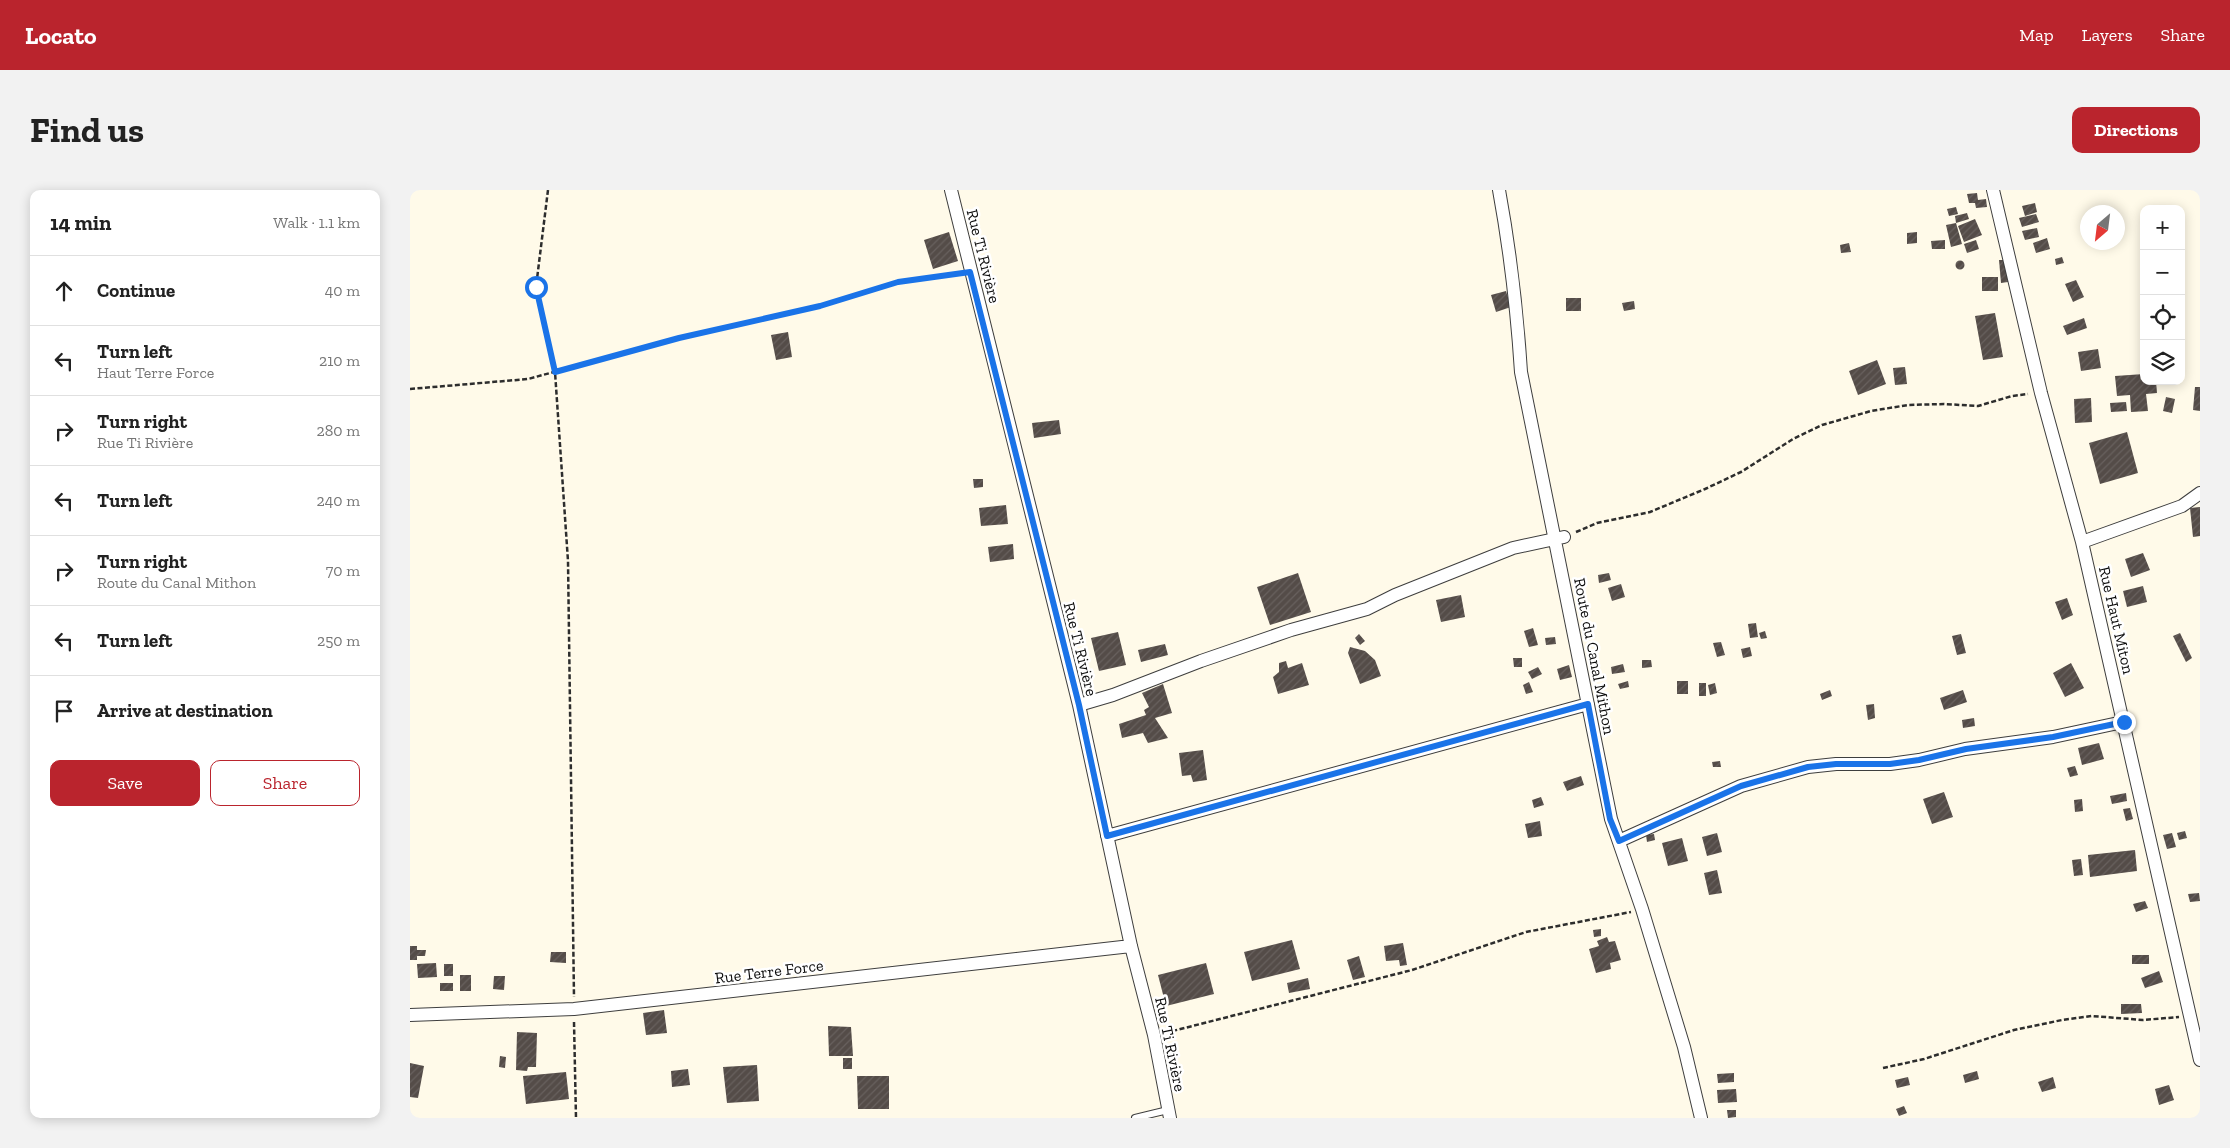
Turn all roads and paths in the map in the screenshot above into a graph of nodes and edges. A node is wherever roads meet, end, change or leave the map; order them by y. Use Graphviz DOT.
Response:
graph roads {
  1 [pos="548,190"];
  2 [pos="951,190"];
  3 [pos="1499,190"];
  4 [pos="1993,190"];
  5 [pos="970,272"];
  6 [pos="555,372"];
  7 [pos="410,389"];
  8 [pos="2042,392"];
  9 [pos="2200,493"];
  10 [pos="1560,538"];
  11 [pos="2082,542"];
  12 [pos="1588,704"];
  13 [pos="1079,705"];
  14 [pos="2124,722"];
  15 [pos="1107,836"];
  16 [pos="1619,841"];
  17 [pos="1642,910"];
  18 [pos="1131,946"];
  19 [pos="574,1009"];
  20 [pos="410,1015"];
  21 [pos="2190,1016"];
  22 [pos="1154,1036"];
  23 [pos="2200,1060"];
  24 [pos="1883,1068"];
  25 [pos="1169,1114"];
  26 [pos="576,1118"];
  27 [pos="1135,1118"];
  28 [pos="1701,1118"];
  1 -- 6 [label="path"];
  2 -- 5 [label="street, Rue Ti Rivière"];
  3 -- 10 [label="street, Route du Canal Mithon"];
  4 -- 8 [label="street, Rue Haut Miton"];
  5 -- 6 [label="path"];
  5 -- 13 [label="street, Rue Ti Rivière"];
  6 -- 7 [label="path"];
  6 -- 19 [label="path"];
  8 -- 10 [label="path"];
  8 -- 11 [label="street, Rue Haut Miton"];
  9 -- 11 [label="street"];
  10 -- 12 [label="street, Route du Canal Mithon"];
  10 -- 13 [label="street"];
  11 -- 14 [label="street, Rue Haut Miton"];
  12 -- 15 [label="street"];
  12 -- 16 [label="street, Route du Canal Mithon"];
  13 -- 15 [label="street, Rue Ti Rivière"];
  14 -- 16 [label="street"];
  14 -- 21 [label="street, Rue Haut Miton"];
  15 -- 18 [label="street, Rue Ti Rivière"];
  16 -- 17 [label="street, Route du Canal Mithon"];
  17 -- 22 [label="path"];
  17 -- 28 [label="street, Route du Canal Mithon"];
  18 -- 19 [label="street, Rue Terre Force"];
  18 -- 22 [label="street, Rue Ti Rivière"];
  19 -- 20 [label="street, Rue Terre Force"];
  19 -- 26 [label="path"];
  21 -- 23 [label="street, Rue Haut Miton"];
  21 -- 24 [label="path"];
  22 -- 25 [label="street, Rue Ti Rivière"];
  25 -- 27 [label="lane"];
}
